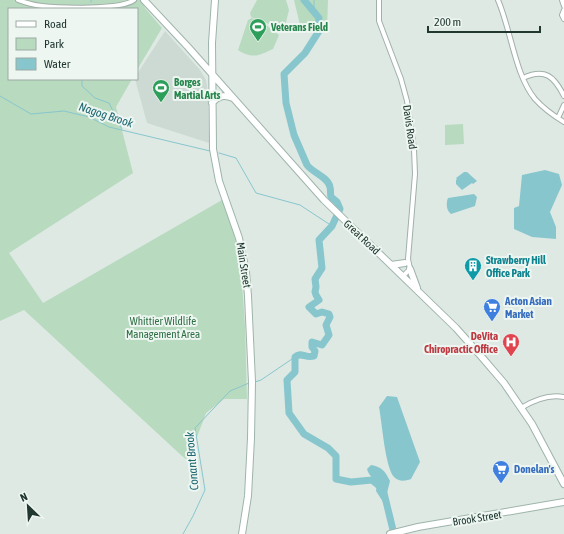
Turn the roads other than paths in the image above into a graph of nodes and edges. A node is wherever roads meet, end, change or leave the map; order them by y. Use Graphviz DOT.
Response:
graph roads {
  1 [pos="18,0"];
  2 [pos="134,0"];
  3 [pos="144,0"];
  4 [pos="215,0"];
  5 [pos="379,0"];
  6 [pos="498,0"];
  7 [pos="562,0"];
  8 [pos="564,6"];
  9 [pos="564,10"];
  10 [pos="564,19"];
  11 [pos="212,52"];
  12 [pos="197,57"];
  13 [pos="212,73"];
  14 [pos="523,78"];
  15 [pos="564,96"];
  16 [pos="233,98"];
  17 [pos="212,103"];
  18 [pos="564,105"];
  19 [pos="558,118"];
  20 [pos="564,122"];
  21 [pos="407,261"];
  22 [pos="391,265"];
  23 [pos="410,269"];
  24 [pos="401,274"];
  25 [pos="417,290"];
  26 [pos="564,397"];
  27 [pos="521,408"];
  28 [pos="564,484"];
  29 [pos="564,502"];
  30 [pos="242,534"];
  31 [pos="390,534"];
  1 -- 2 [label="street"];
  3 -- 12 [label="main road, Great Road"];
  4 -- 11 [label="main road, Main Street"];
  5 -- 21 [label="street, Davis Road"];
  6 -- 14 [label="street"];
  7 -- 8 [label="street"];
  9 -- 10 [label="street"];
  11 -- 12 [label="main road"];
  11 -- 13 [label="main road, Main Street"];
  12 -- 13 [label="main road, Great Road"];
  13 -- 16 [label="main road, Great Road"];
  13 -- 17 [label="main road, Main Street"];
  14 -- 15 [label="street"];
  14 -- 19 [label="street"];
  16 -- 17 [label="main road"];
  16 -- 22 [label="main road, Great Road"];
  17 -- 30 [label="main road, Main Street"];
  18 -- 19 [label="street"];
  19 -- 20 [label="street"];
  21 -- 22 [label="main road"];
  21 -- 23 [label="street, Davis Road"];
  21 -- 24 [label="street"];
  22 -- 24 [label="main road, Great Road"];
  23 -- 24 [label="street"];
  23 -- 25 [label="main road"];
  24 -- 25 [label="main road, Great Road"];
  25 -- 27 [label="main road, Great Road"];
  26 -- 27 [label="street"];
  27 -- 28 [label="main road, Great Road"];
  29 -- 31 [label="main road, Brook Street"];
}
